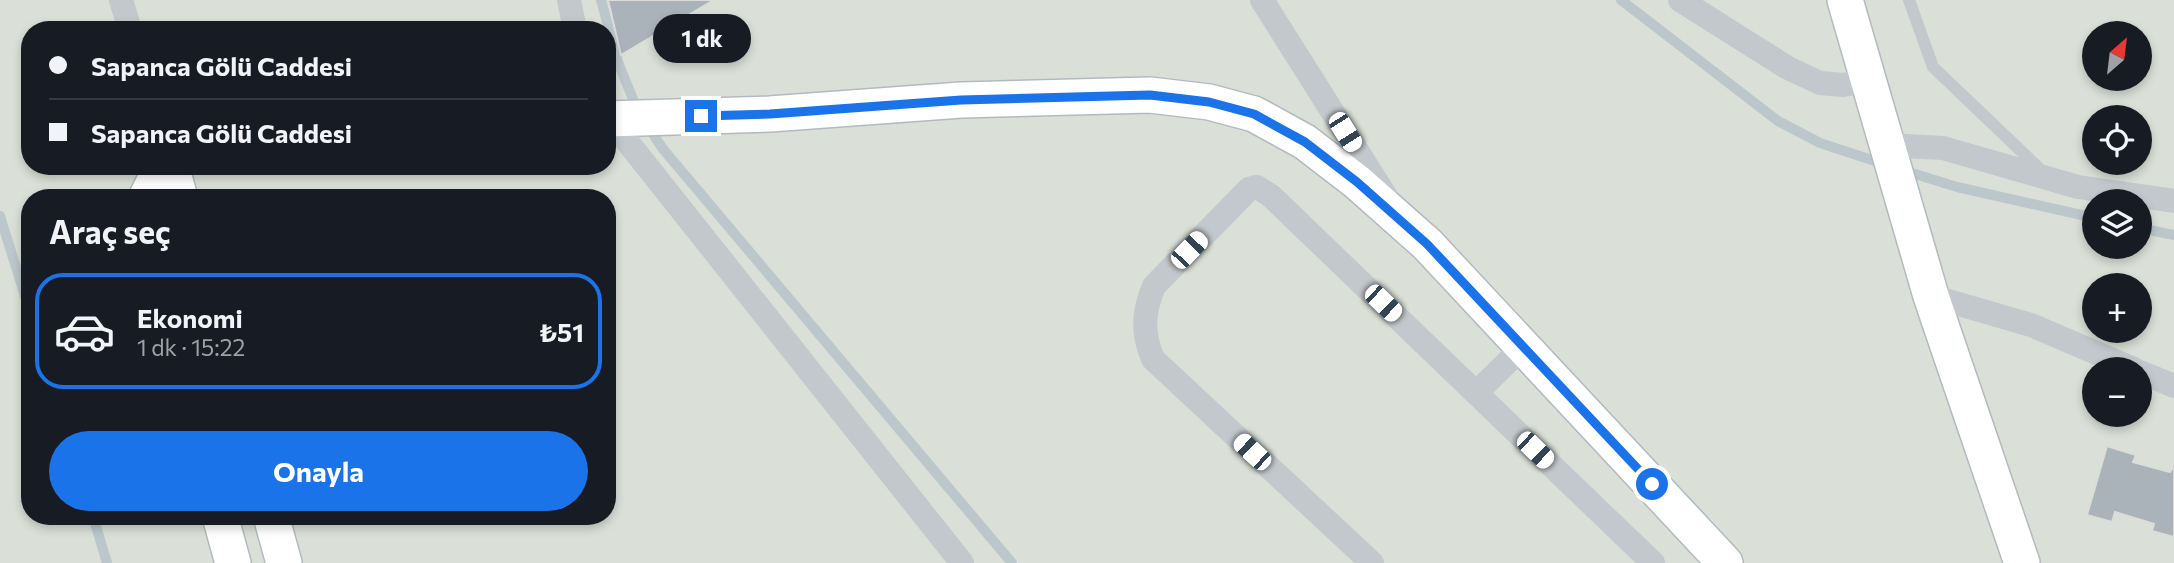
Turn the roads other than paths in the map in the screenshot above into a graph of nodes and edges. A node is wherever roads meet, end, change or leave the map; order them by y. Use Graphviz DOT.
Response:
graph roads {
  1 [pos="121,0"];
  2 [pos="569,0"];
  3 [pos="1262,0"];
  4 [pos="1680,0"];
  5 [pos="1845,0"];
  6 [pos="1909,0"];
  7 [pos="127,21"];
  8 [pos="573,21"];
  9 [pos="1867,80"];
  10 [pos="622,118"];
  11 [pos="1885,145"];
  12 [pos="2051,179"];
  13 [pos="2174,201"];
  14 [pos="1401,220"];
  15 [pos="1931,296"];
  16 [pos="1524,346"];
  17 [pos="2106,357"];
  18 [pos="2152,377"];
  19 [pos="2174,386"];
  20 [pos="1476,393"];
  21 [pos="222,525"];
  22 [pos="273,525"];
  23 [pos="233,563"];
  24 [pos="284,563"];
  25 [pos="962,563"];
  26 [pos="1372,563"];
  27 [pos="1653,563"];
  28 [pos="1725,563"];
  29 [pos="2022,563"];
  1 -- 7 [label="street"];
  2 -- 8 [label="street"];
  3 -- 14 [label="street"];
  4 -- 9 [label="street"];
  5 -- 9 [label="street"];
  6 -- 12 [label="lane"];
  9 -- 11 [label="street"];
  10 -- 14 [label="street"];
  10 -- 25 [label="street"];
  11 -- 12 [label="street"];
  11 -- 15 [label="street"];
  12 -- 13 [label="street"];
  14 -- 16 [label="street"];
  15 -- 17 [label="street"];
  15 -- 29 [label="street"];
  16 -- 20 [label="street"];
  16 -- 28 [label="street"];
  18 -- 19 [label="street"];
  20 -- 26 [label="street"];
  20 -- 27 [label="street"];
  21 -- 23 [label="street"];
  22 -- 24 [label="street"];
}
